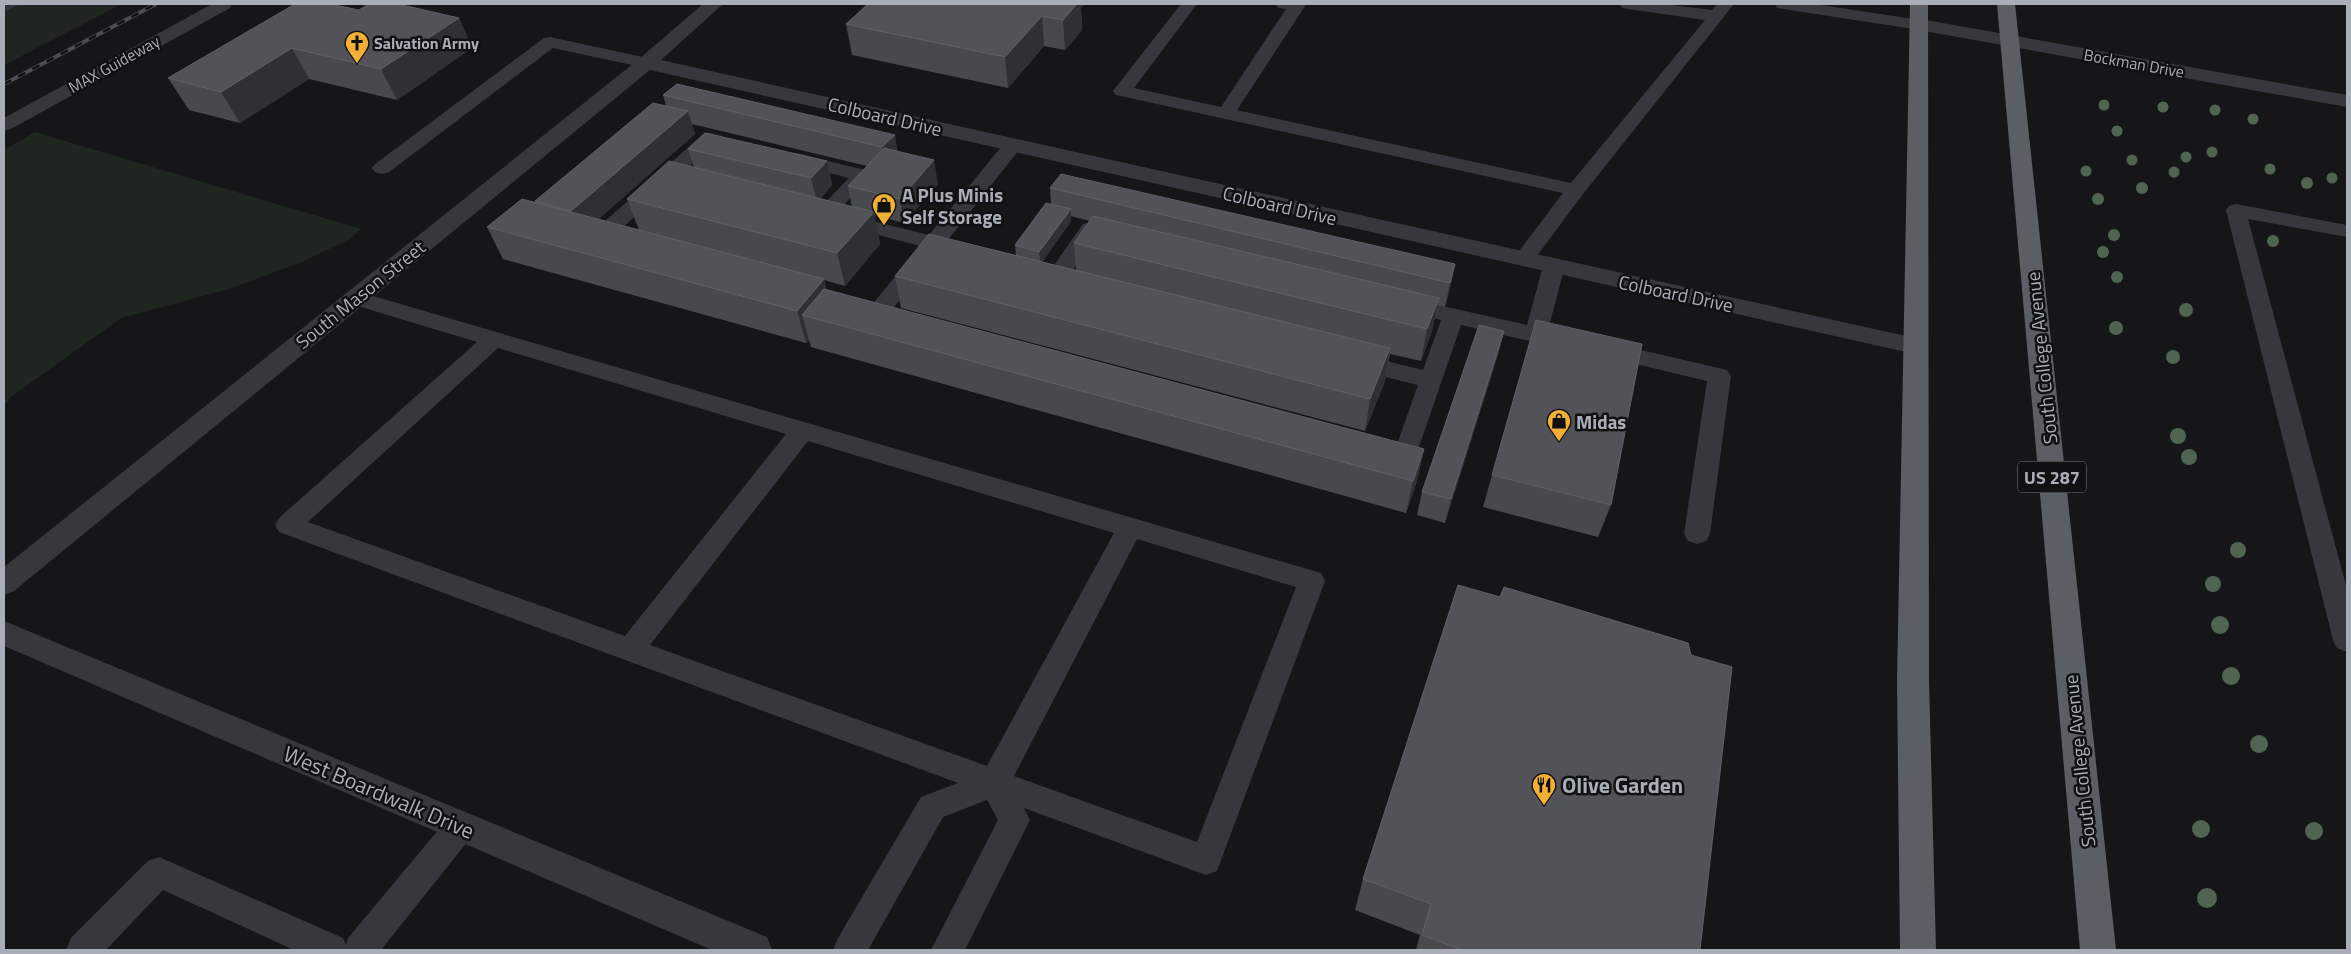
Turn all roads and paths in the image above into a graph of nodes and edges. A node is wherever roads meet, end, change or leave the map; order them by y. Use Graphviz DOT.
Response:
graph roads {
  1 [pos="224,4"];
  2 [pos="714,4"];
  3 [pos="1189,4"];
  4 [pos="1284,4"];
  5 [pos="1628,4"];
  6 [pos="1783,4"];
  7 [pos="2006,4"];
  8 [pos="1721,10"];
  9 [pos="1920,15"];
  10 [pos="2010,41"];
  11 [pos="646,63"];
  12 [pos="2347,102"];
  13 [pos="1226,113"];
  14 [pos="4,125"];
  15 [pos="1013,145"];
  16 [pos="738,146"];
  17 [pos="776,155"];
  18 [pos="382,168"];
  19 [pos="1576,190"];
  20 [pos="2347,231"];
  21 [pos="1118,235"];
  22 [pos="620,241"];
  23 [pos="934,243"];
  24 [pos="1524,259"];
  25 [pos="973,263"];
  26 [pos="1554,266"];
  27 [pos="1053,284"];
  28 [pos="356,298"];
  29 [pos="1415,307"];
  30 [pos="1453,316"];
  31 [pos="898,325"];
  32 [pos="1536,334"];
  33 [pos="495,338"];
  34 [pos="1915,346"];
  35 [pos="1337,356"];
  36 [pos="1431,380"];
  37 [pos="803,430"];
  38 [pos="1365,451"];
  39 [pos="1130,528"];
  40 [pos="1697,534"];
  41 [pos="4,583"];
  42 [pos="4,633"];
  43 [pos="2347,640"];
  44 [pos="630,650"];
  45 [pos="994,783"];
  46 [pos="461,826"];
  47 [pos="83,950"];
  48 [pos="330,950"];
  49 [pos="360,950"];
  50 [pos="754,950"];
  51 [pos="850,950"];
  52 [pos="948,950"];
  53 [pos="1918,950"];
  54 [pos="2098,950"];
  1 -- 14 [label="lane, MAX Guideway"];
  2 -- 11 [label="street, South Mason Street"];
  3 -- 13 [label="lane"];
  4 -- 13 [label="lane"];
  5 -- 8 [label="lane"];
  6 -- 9 [label="lane"];
  7 -- 10 [label="highway, South College Avenue / US 287"];
  8 -- 19 [label="lane"];
  9 -- 10 [label="street, Bockman Drive"];
  9 -- 34 [label="highway"];
  10 -- 12 [label="street, Bockman Drive"];
  10 -- 54 [label="highway, South College Avenue / US 287"];
  11 -- 15 [label="street, Colboard Drive"];
  11 -- 18 [label="lane"];
  11 -- 28 [label="street, South Mason Street"];
  13 -- 19 [label="lane"];
  15 -- 23 [label="lane"];
  15 -- 24 [label="street, Colboard Drive"];
  16 -- 22 [label="lane"];
  17 -- 23 [label="lane"];
  19 -- 24 [label="lane"];
  20 -- 43 [label="lane"];
  21 -- 27 [label="lane"];
  23 -- 25 [label="lane"];
  23 -- 31 [label="lane"];
  24 -- 26 [label="street, Colboard Drive"];
  26 -- 32 [label="lane"];
  26 -- 34 [label="street, Colboard Drive"];
  28 -- 33 [label="lane"];
  28 -- 41 [label="street, South Mason Street"];
  29 -- 30 [label="lane"];
  30 -- 32 [label="lane"];
  30 -- 36 [label="lane"];
  32 -- 40 [label="lane"];
  33 -- 37 [label="lane"];
  33 -- 44 [label="lane"];
  34 -- 53 [label="highway"];
  35 -- 36 [label="lane"];
  36 -- 38 [label="lane"];
  37 -- 39 [label="lane"];
  37 -- 44 [label="lane"];
  39 -- 45 [label="lane"];
  39 -- 45 [label="lane"];
  42 -- 46 [label="street, West Boardwalk Drive"];
  44 -- 45 [label="lane"];
  45 -- 51 [label="lane"];
  45 -- 52 [label="lane"];
  46 -- 49 [label="lane"];
  46 -- 50 [label="street, West Boardwalk Drive"];
  47 -- 48 [label="lane"];
}
